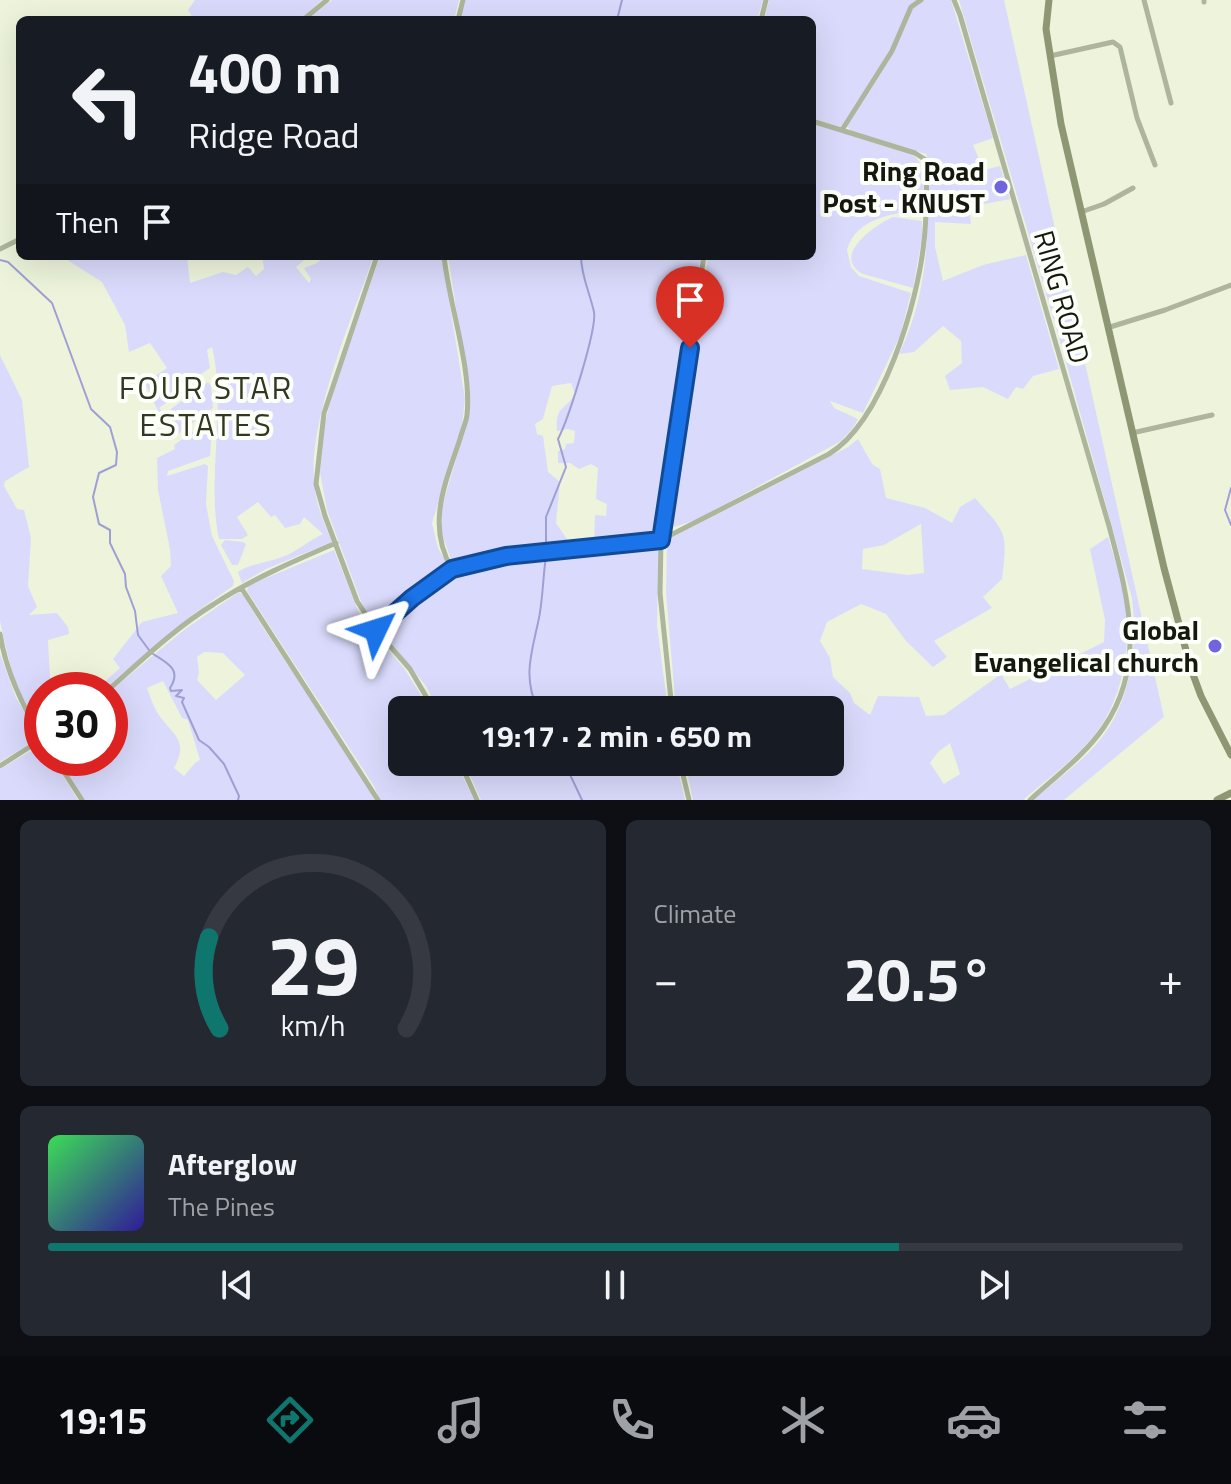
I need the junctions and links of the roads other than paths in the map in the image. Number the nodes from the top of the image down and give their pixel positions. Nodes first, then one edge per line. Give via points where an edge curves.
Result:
1 (327, 0) edge
2 (921, 0) edge
3 (954, 0) edge
4 (1049, 0) edge
5 (1144, 0) edge
6 (308, 16) edge
7 (1049, 56) junction
8 (1171, 103) dead end
9 (816, 122) edge
10 (842, 130) junction
11 (1155, 165) dead end
12 (1133, 188) dead end
13 (1081, 212) junction
14 (376, 260) edge
15 (445, 260) edge
16 (703, 260) edge
17 (1231, 285) edge
18 (1110, 327) junction
19 (1212, 415) dead end
20 (1132, 433) junction
21 (661, 540) junction
22 (336, 543) junction
23 (452, 569) junction
24 (242, 588) junction
25 (376, 630) junction
26 (0, 634) edge
27 (128, 673) edge
28 (426, 696) edge
29 (671, 696) edge
30 (24, 705) edge
31 (24, 751) edge
32 (1231, 755) edge
33 (0, 766) edge
34 (67, 776) edge
35 (466, 776) edge
36 (683, 776) edge
37 (1231, 793) edge
38 (82, 800) edge
39 (378, 800) edge
40 (477, 800) edge
41 (689, 800) edge
42 (1030, 800) edge
43 (1217, 800) edge

1 - 6 street
2 - 10 street via 911,7 892,51
3 - 42 street, RING ROAD via 1129,606 1129,655 1118,702 1087,748
4 - 7 street
5 - 8 street
7 - 11 street via 1117,43
7 - 13 street
9 - 10 street
10 - 21 street via 926,160 919,270 906,325 883,381 858,428 838,448
12 - 13 street
13 - 18 street
14 - 22 street via 320,435 316,484
15 - 23 street via 467,404 438,515 441,544
16 - 21 street
17 - 18 street
18 - 20 street
19 - 20 street
20 - 32 street via 1181,636 1201,696
21 - 23 street via 506,556
21 - 29 street via 660,593
22 - 24 street
22 - 25 street via 357,601
23 - 25 street
24 - 27 street via 191,619
24 - 39 street
25 - 28 street
26 - 30 street
31 - 33 street
34 - 38 street
35 - 40 street
36 - 41 street
37 - 43 street

